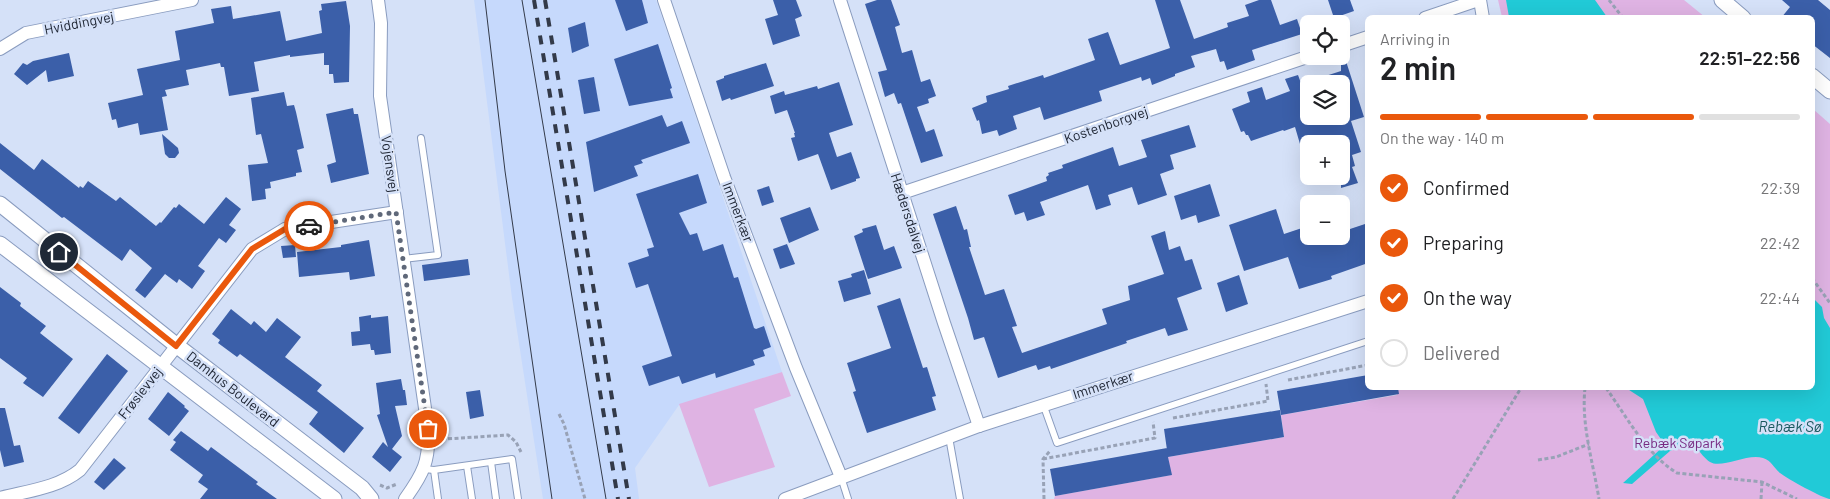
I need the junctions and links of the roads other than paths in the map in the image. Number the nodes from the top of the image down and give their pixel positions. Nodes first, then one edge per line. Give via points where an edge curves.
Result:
1 (192, 0) edge
2 (378, 0) edge
3 (664, 0) edge
4 (840, 0) edge
5 (1479, 0) edge
6 (1722, 0) edge
7 (1435, 15) edge
8 (1482, 15) edge
9 (1740, 15) edge
10 (1365, 38) edge
11 (1350, 43) edge
12 (0, 49) edge
13 (1300, 59) edge
14 (1815, 78) edge
15 (1830, 91) edge
16 (421, 138) dead end
17 (902, 193) junction
18 (0, 204) edge
19 (396, 212) junction
20 (0, 244) edge
21 (403, 259) junction
22 (1365, 302) edge
23 (1365, 342) edge
24 (176, 346) junction
25 (160, 367) junction
26 (1043, 404) junction
27 (979, 426) junction
28 (949, 437) junction
29 (491, 462) junction
30 (467, 466) junction
31 (429, 470) junction
32 (841, 477) junction
33 (0, 498) edge
34 (334, 499) edge
35 (371, 499) edge
36 (405, 499) edge
37 (438, 499) edge
38 (472, 499) edge
39 (496, 499) edge
40 (518, 499) edge
41 (785, 499) edge
42 (848, 499) edge
43 (960, 499) edge

1 - 12 street, Hviddingvej via 26,33
2 - 19 street, Vojensvej via 381,23 380,96
3 - 32 street, Immerkær via 724,177
4 - 17 street, Hædersdalvej
5 - 7 street
5 - 8 street
6 - 9 street
10 - 11 street
13 - 17 street, Kostenborgvej
14 - 15 street
16 - 21 lane via 438,255
17 - 27 street, Hædersdalvej
18 - 24 street, Damhus Boulevard
19 - 21 street, Vojensvej
19 - 24 street, Frøslevvej via 285,229 252,249
20 - 25 street, Damhus Boulevard
21 - 31 street, Vojensvej via 428,429
22 - 26 street, Immerkær
23 - 26 lane via 1057,443
24 - 25 street, Frøslevvej
24 - 35 street, Damhus Boulevard via 362,488
25 - 33 street, Frøslevvej via 76,474 62,482
25 - 34 street, Damhus Boulevard
26 - 27 street, Immerkær
27 - 28 street, Immerkær
28 - 32 street, Immerkær
28 - 43 lane
29 - 30 lane
29 - 39 lane
29 - 40 lane via 512,459
30 - 31 lane
30 - 38 lane
31 - 36 street, Vojensvej
31 - 37 lane
32 - 41 street, Immerkær
32 - 42 lane

